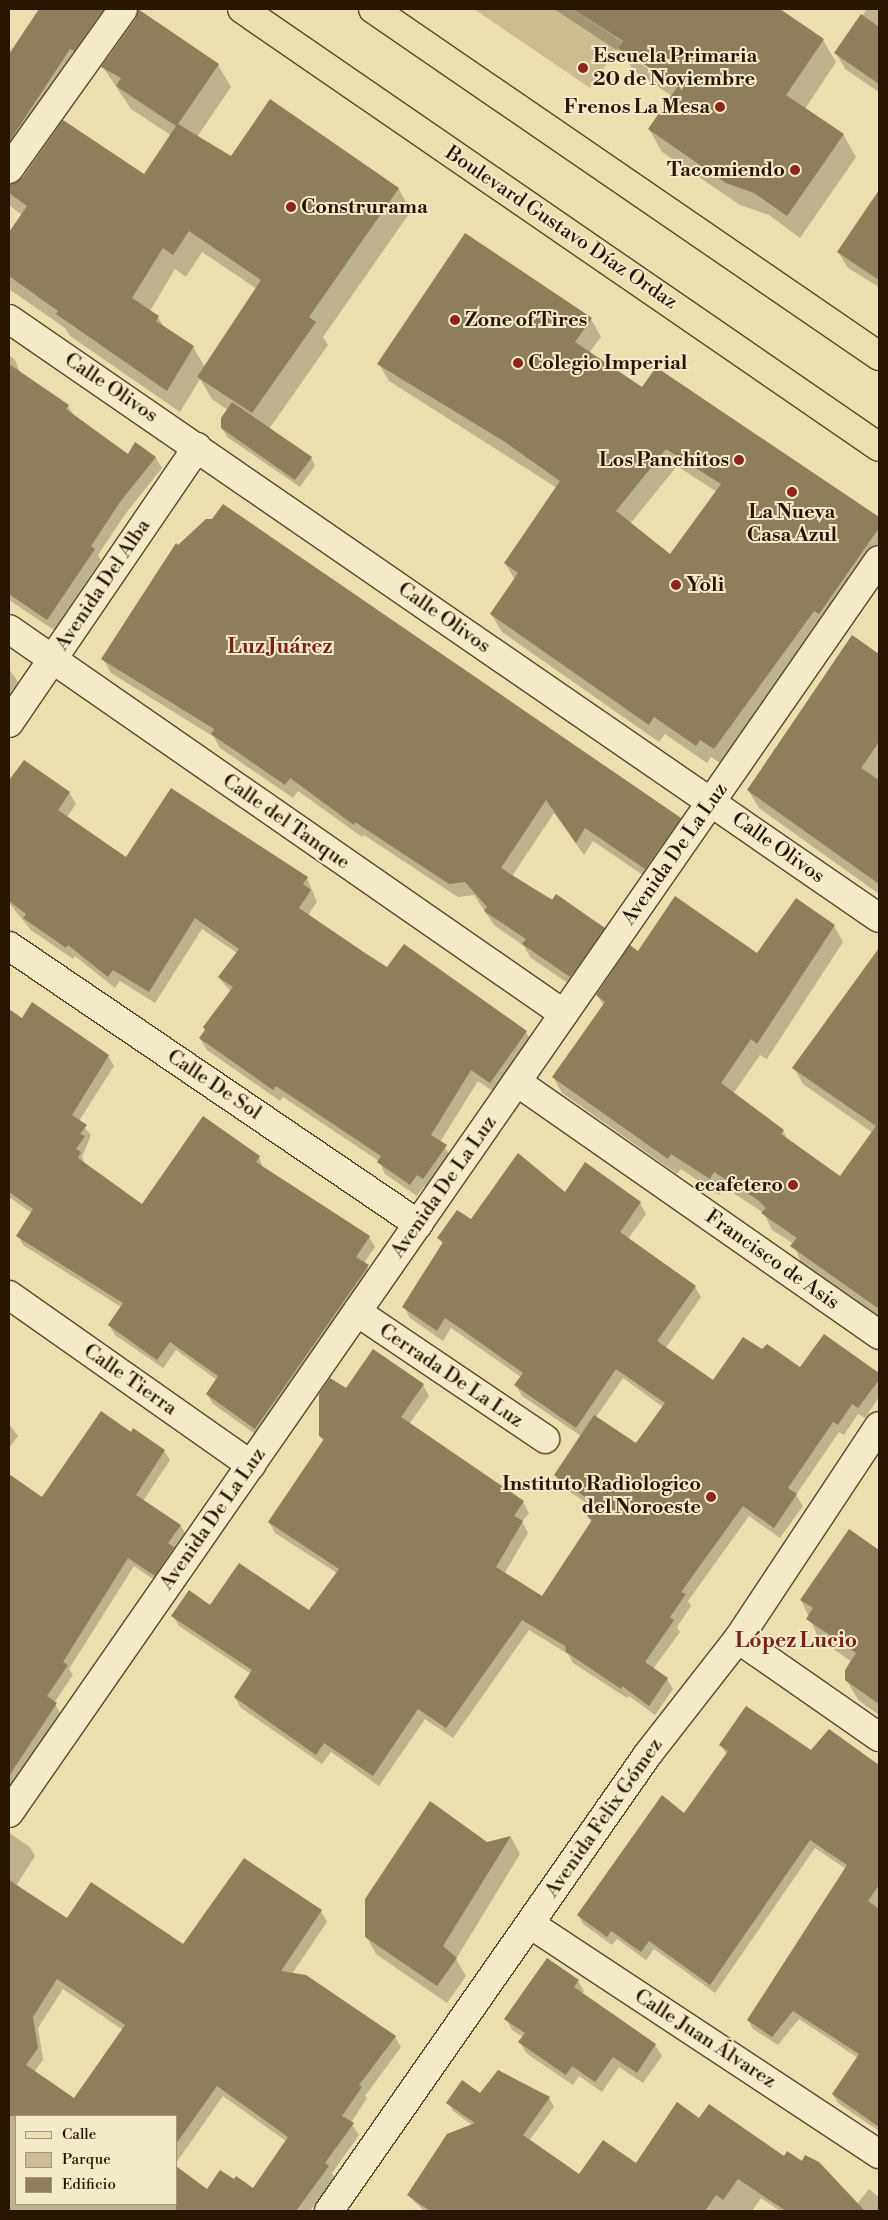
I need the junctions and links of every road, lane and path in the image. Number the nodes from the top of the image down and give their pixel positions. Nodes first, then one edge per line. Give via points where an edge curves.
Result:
1 (123, 9) edge
2 (242, 9) edge
3 (373, 9) edge
4 (9, 169) edge
5 (9, 319) edge
6 (879, 356) edge
7 (197, 447) junction
8 (879, 448) edge
9 (879, 560) edge
10 (9, 630) edge
11 (52, 660) junction
12 (9, 723) edge
13 (711, 802) junction
14 (879, 918) edge
15 (9, 946) edge
16 (564, 1014) junction
17 (517, 1082) junction
18 (418, 1224) junction
19 (9, 1295) edge
20 (357, 1312) junction
21 (879, 1335) edge
22 (879, 1426) edge
23 (545, 1440) dead end
24 (251, 1465) junction
25 (738, 1639) junction
26 (879, 1737) edge
27 (9, 1813) edge
28 (530, 1924) junction
29 (879, 2154) edge
30 (332, 2210) edge

1 - 4 street
2 - 8 main road, Boulevard Gustavo Díaz Ordaz
3 - 6 main road
5 - 7 street, Calle Olivos
7 - 11 street, Avenida Del Alba
7 - 13 street, Calle Olivos
9 - 13 street, Avenida De La Luz
10 - 11 street, Calle del Tanque
11 - 12 street, Avenida Del Alba
11 - 16 street, Calle del Tanque
13 - 14 street, Calle Olivos
13 - 16 street, Avenida De La Luz
15 - 18 street, Calle De Sol
16 - 17 street, Avenida De La Luz
17 - 18 street, Avenida De La Luz
17 - 21 street, Francisco de Asis
18 - 20 street, Avenida De La Luz
19 - 24 street, Calle Tierra
20 - 23 street, Cerrada De La Luz
20 - 24 street, Avenida De La Luz
22 - 25 street, Avenida Felix Gómez
24 - 27 street, Avenida De La Luz
25 - 26 street
25 - 28 street, Avenida Felix Gómez via 648,1754
28 - 29 street, Calle Juan Álvarez
28 - 30 street, Avenida Felix Gómez

